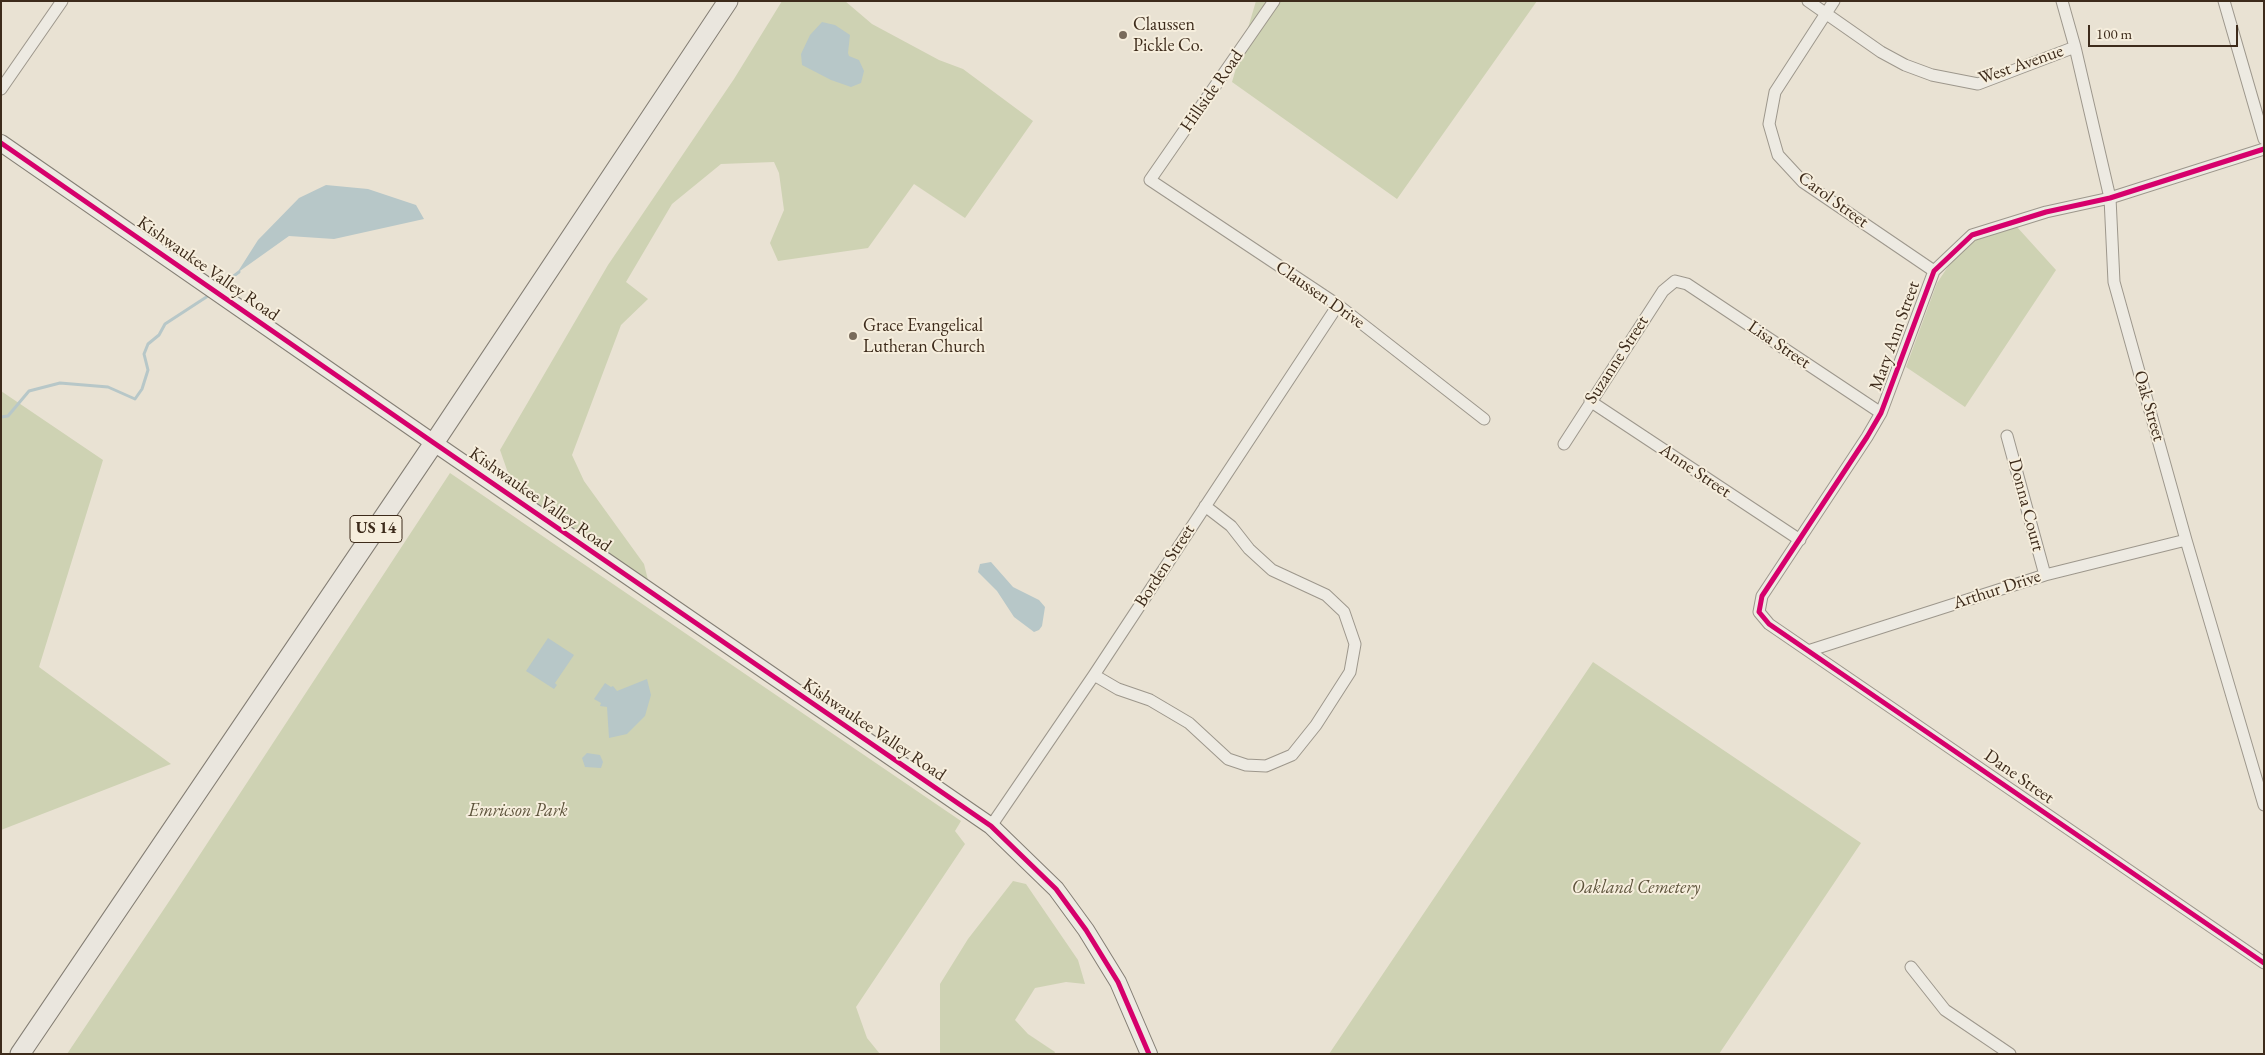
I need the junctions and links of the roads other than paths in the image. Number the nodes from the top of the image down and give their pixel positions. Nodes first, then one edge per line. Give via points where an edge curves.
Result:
1 (62, 1) edge
2 (728, 1) edge
3 (1274, 1) edge
4 (1808, 1) edge
5 (1834, 1) edge
6 (2062, 1) edge
7 (2224, 1) edge
8 (1826, 14) junction
9 (2075, 47) junction
10 (1, 89) edge
11 (2264, 139) edge
12 (1, 143) edge
13 (2264, 149) edge
14 (1150, 180) joint
15 (2110, 198) junction
16 (1934, 271) junction
17 (1675, 281) joint
18 (1338, 305) junction
19 (1590, 401) junction
20 (1881, 413) junction
21 (1484, 419) dead end
22 (2007, 436) dead end
23 (434, 443) junction
24 (1564, 444) dead end
25 (1204, 506) junction
26 (1800, 540) junction
27 (2186, 540) junction
28 (2044, 575) junction
29 (1759, 612) joint
30 (1811, 650) junction
31 (1094, 675) junction
32 (2264, 805) edge
33 (991, 826) junction
34 (2264, 963) edge
35 (1911, 967) dead end
36 (20, 1054) edge
37 (1149, 1054) edge
38 (2010, 1054) edge

1 - 10 street
2 - 23 main road, US 14
3 - 14 street, Hillside Road
4 - 8 street, West Avenue
5 - 8 street, Carol Street
6 - 9 street, Oak Street
7 - 11 street
8 - 9 street, West Avenue via 1905,65 1932,75 1978,84
8 - 16 street, Carol Street via 1775,92 1768,124 1778,154 1803,182
9 - 15 street, Oak Street
12 - 23 street, Kishwaukee Valley Road
13 - 15 street, Mary Ann Street
14 - 18 street, Claussen Drive
15 - 16 street, Mary Ann Street via 2046,212 1972,235
15 - 27 street, Oak Street via 2114,282
16 - 20 street, Mary Ann Street
17 - 19 street, Suzanne Street via 1663,291
17 - 20 street, Lisa Street via 1687,284
18 - 21 street, Claussen Drive
18 - 25 street, Borden Street
19 - 24 street, Suzanne Street
19 - 26 street, Anne Street
20 - 26 street, Mary Ann Street
22 - 28 street, Donna Court
23 - 33 street, Kishwaukee Valley Road
23 - 36 main road, US 14
25 - 31 street, Borden Street
25 - 31 street via 1231,526 1249,549 1272,570 1326,595 1344,612 1355,644 1350,672 1316,725 1292,755 1266,766 1246,765 1228,759 1189,723 1150,700 1118,689
26 - 29 street, Mary Ann Street via 1762,596
27 - 28 street, Arthur Drive
27 - 32 street, Oak Street
28 - 30 street, Arthur Drive
29 - 30 street, Dane Street via 1769,624
30 - 34 street, Dane Street
31 - 33 street, Borden Street
33 - 37 street, Kishwaukee Valley Road via 1056,889 1086,930 1118,982
35 - 38 street via 1945,1010

